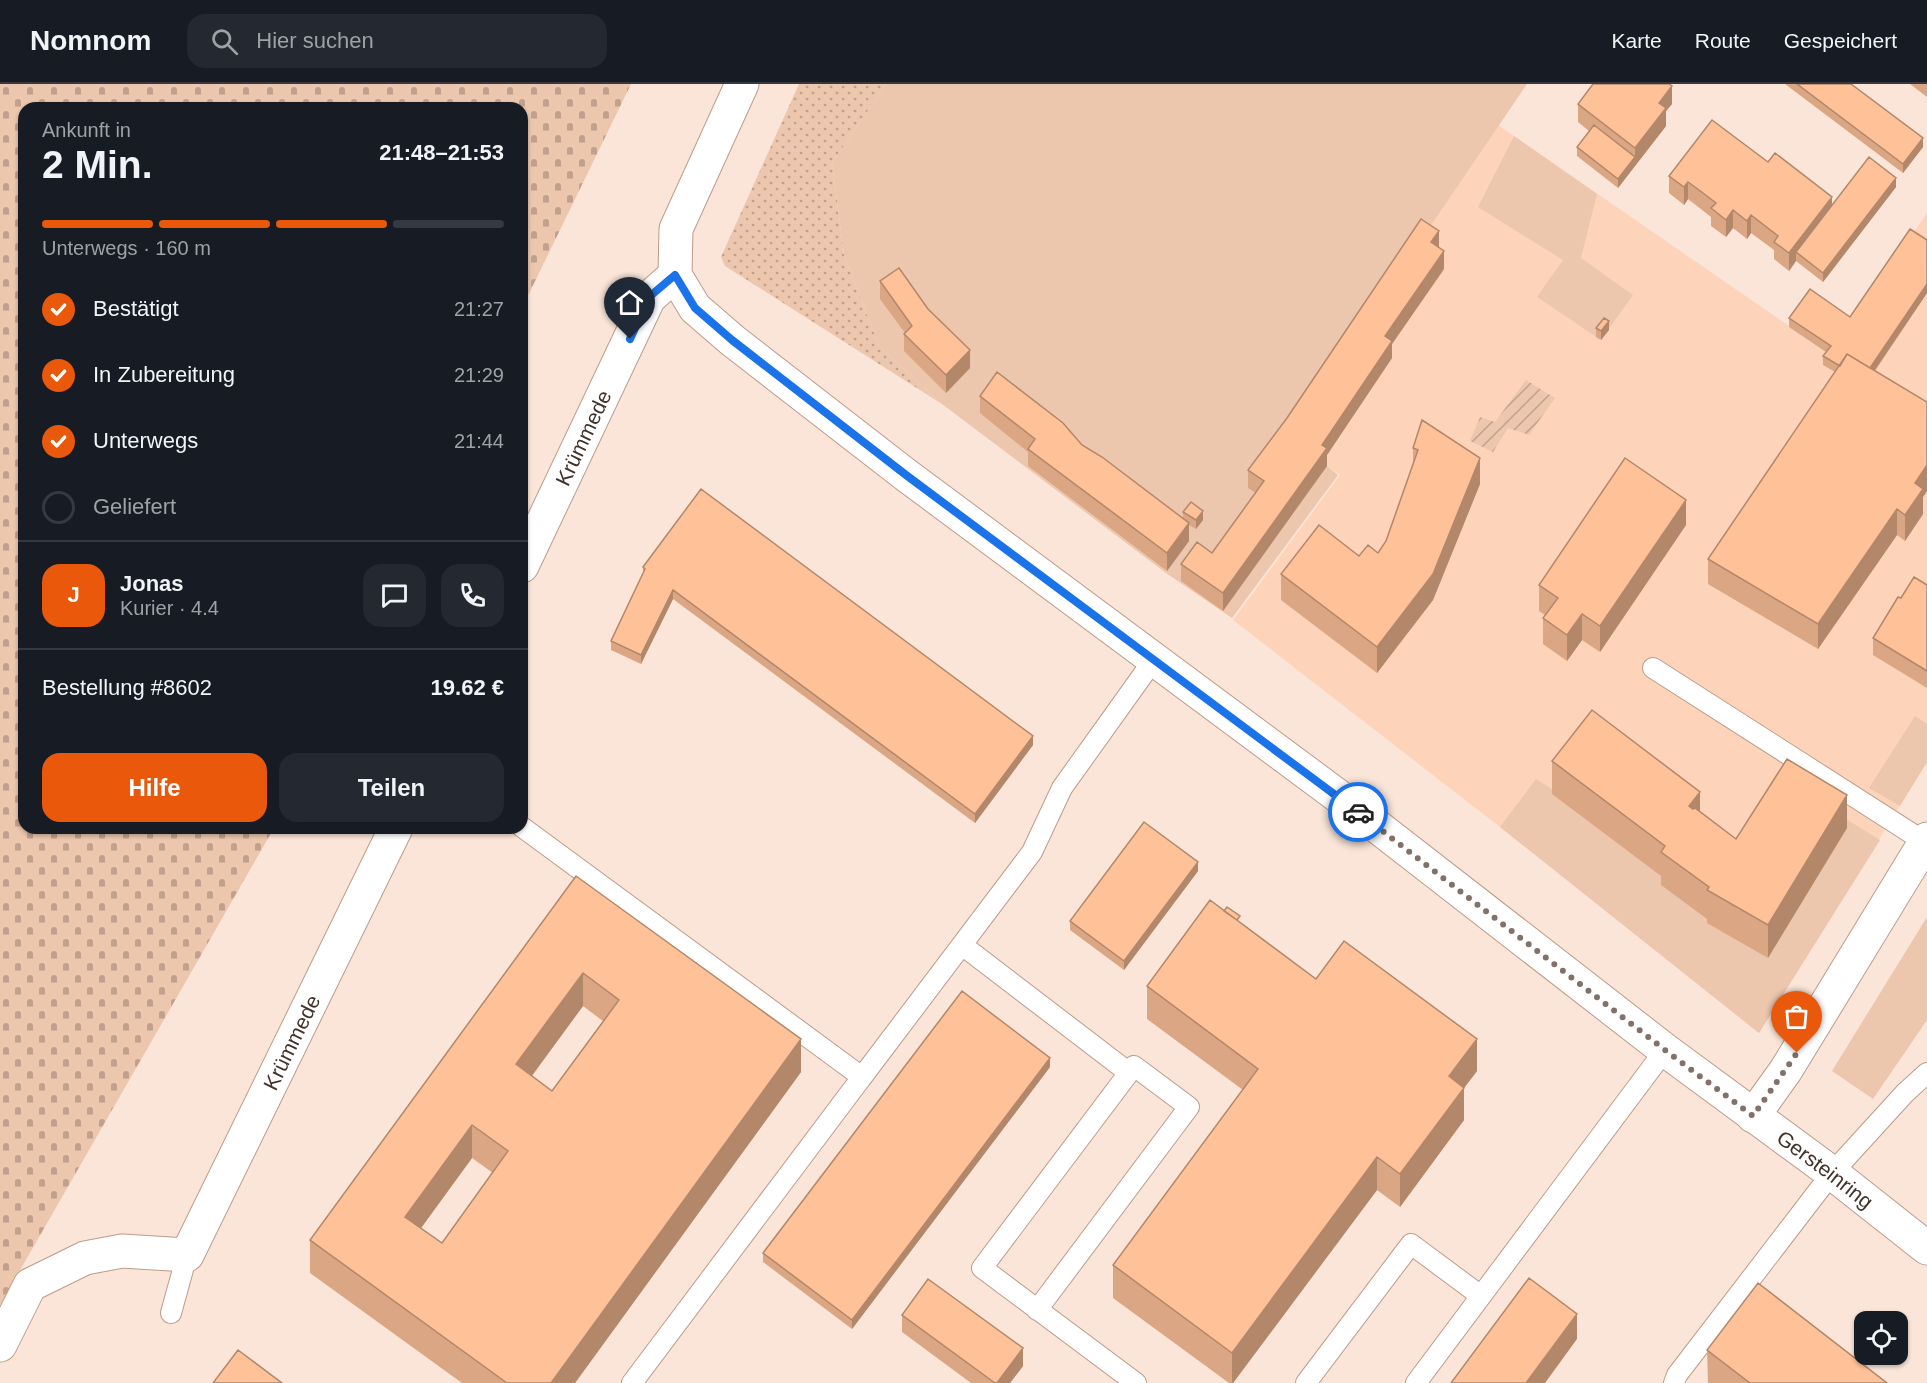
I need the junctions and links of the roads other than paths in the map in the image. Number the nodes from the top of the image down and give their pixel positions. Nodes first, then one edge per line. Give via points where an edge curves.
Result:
1 (742, 84) edge
2 (675, 275) junction
3 (528, 553) edge
4 (1155, 658) junction
5 (1653, 668) dead end
6 (1791, 756) junction
7 (1779, 775) edge
8 (528, 832) edge
9 (393, 834) edge
10 (1926, 840) edge
11 (962, 945) junction
12 (1665, 1050) junction
13 (1128, 1072) junction
14 (1927, 1073) edge
15 (862, 1077) junction
16 (1753, 1116) junction
17 (1832, 1173) junction
18 (1927, 1248) edge
19 (186, 1255) junction
20 (1481, 1296) junction
21 (1037, 1310) junction
22 (171, 1313) dead end
23 (0, 1345) edge
24 (632, 1383) edge
25 (1136, 1383) edge
26 (1306, 1383) edge
27 (1416, 1383) edge
28 (1674, 1383) edge

1 - 2 street via 676,229
2 - 3 street, Krümmede via 649,297
2 - 4 street, Gersteinring via 695,308 732,340 906,475
4 - 11 lane via 1062,788 1032,852
4 - 12 street, Gersteinring
5 - 6 lane
6 - 7 lane
6 - 10 lane
8 - 15 lane
9 - 19 street, Krümmede
10 - 16 street via 1786,1070
11 - 13 lane
11 - 15 lane
12 - 16 street, Gersteinring
12 - 20 lane
13 - 21 lane via 982,1268
13 - 21 lane via 1134,1066 1189,1107
14 - 17 lane
15 - 24 lane
16 - 17 street, Gersteinring
17 - 18 street, Gersteinring
17 - 28 lane via 1683,1366
19 - 22 lane, Krümmede
19 - 23 street via 122,1251 85,1258 30,1285
20 - 26 lane via 1410,1244
20 - 27 lane
21 - 25 lane

